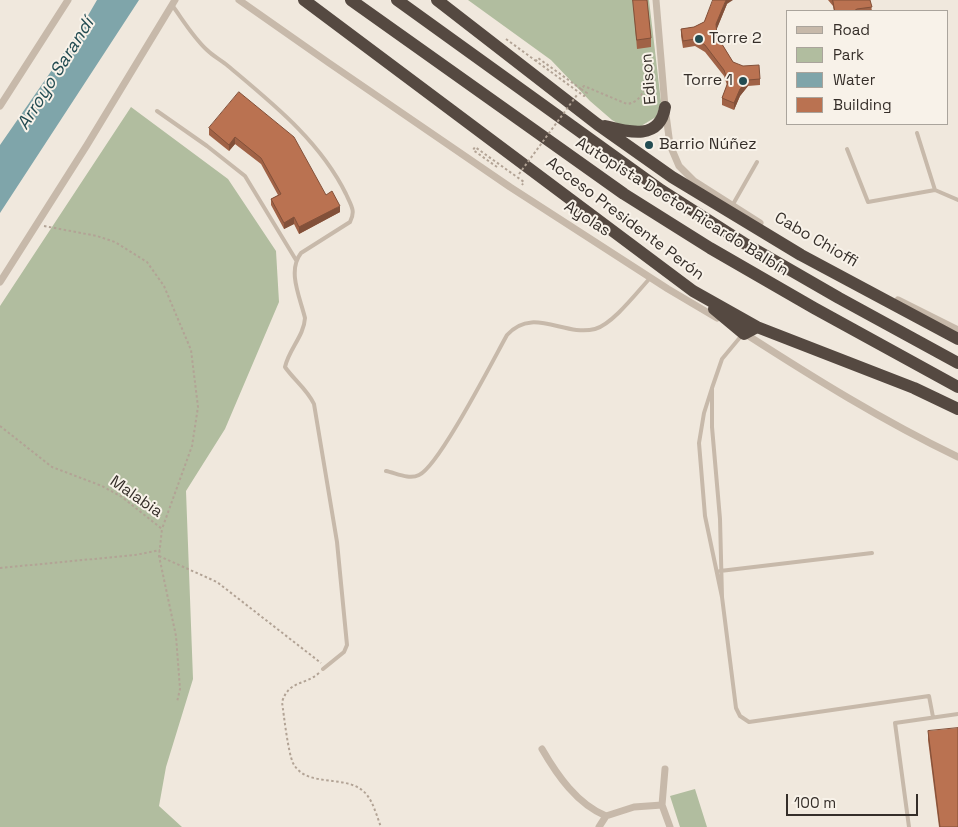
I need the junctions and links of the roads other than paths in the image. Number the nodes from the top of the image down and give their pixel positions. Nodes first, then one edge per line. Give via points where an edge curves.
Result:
1 (68, 0) edge
2 (239, 0) edge
3 (304, 0) edge
4 (351, 0) edge
5 (397, 0) edge
6 (437, 0) edge
7 (656, 0) edge
8 (173, 2) edge
9 (0, 106) edge
10 (665, 107) junction
11 (157, 111) dead end
12 (597, 124) junction
13 (917, 133) dead end
14 (847, 149) dead end
15 (674, 156) joint
16 (757, 162) dead end
17 (935, 190) junction
18 (958, 200) edge
19 (732, 206) junction
20 (296, 260) junction
21 (652, 278) junction
22 (0, 282) edge
23 (693, 291) junction
24 (757, 327) junction
25 (958, 330) edge
26 (744, 334) junction
27 (958, 339) edge
28 (958, 362) edge
29 (958, 387) edge
30 (712, 388) junction
31 (958, 408) edge
32 (958, 457) edge
33 (386, 470) dead end
34 (872, 553) dead end
35 (716, 571) junction
36 (722, 571) junction
37 (722, 597) junction
38 (323, 669) road end
39 (958, 714) edge
40 (933, 717) junction
41 (542, 749) dead end
42 (665, 769) dead end
43 (662, 805) junction
44 (606, 816) junction
45 (598, 827) edge
46 (670, 827) edge
47 (909, 827) edge

1 - 9 street
2 - 21 street, Ayolas via 502,181
3 - 23 highway, Acceso Presidente Perón
4 - 29 highway, Autopista Doctor Ricardo Balbín via 624,194 710,248
5 - 28 highway, Autopista Doctor Ricardo Balbín via 661,190 747,245
6 - 12 highway
7 - 10 street, Edison
8 - 20 lane via 207,50 306,135 322,154 352,208 354,215 350,222 301,252
8 - 22 street
10 - 12 highway via 663,117 646,130 630,132
10 - 15 street, Edison
11 - 20 lane via 245,176
12 - 27 highway via 672,177 801,256
13 - 17 lane
14 - 17 lane via 868,202
15 - 19 street, Cabo Chioffi via 694,181
16 - 19 lane
17 - 18 lane
19 - 25 street, Cabo Chioffi via 833,267
20 - 38 lane via 294,269 305,318 285,367 314,404 337,542 347,635 344,652
21 - 26 street, Ayolas
21 - 33 lane via 608,322 597,328 587,330 532,322 512,330 434,461 422,474 414,477
23 - 24 highway, Acceso Presidente Perón
23 - 26 highway
24 - 26 highway
24 - 31 highway, Acceso Presidente Perón
26 - 30 lane via 722,359
26 - 32 street, Ayolas via 832,390
30 - 35 lane via 699,443 705,516
30 - 36 lane
34 - 36 lane
35 - 36 lane
35 - 37 lane
36 - 37 lane
37 - 40 lane via 736,708 745,720 749,722 929,696
39 - 40 lane
40 - 47 lane via 895,723
41 - 44 street via 553,768 580,799
42 - 43 street
43 - 44 street via 634,806
43 - 46 street
44 - 45 street

